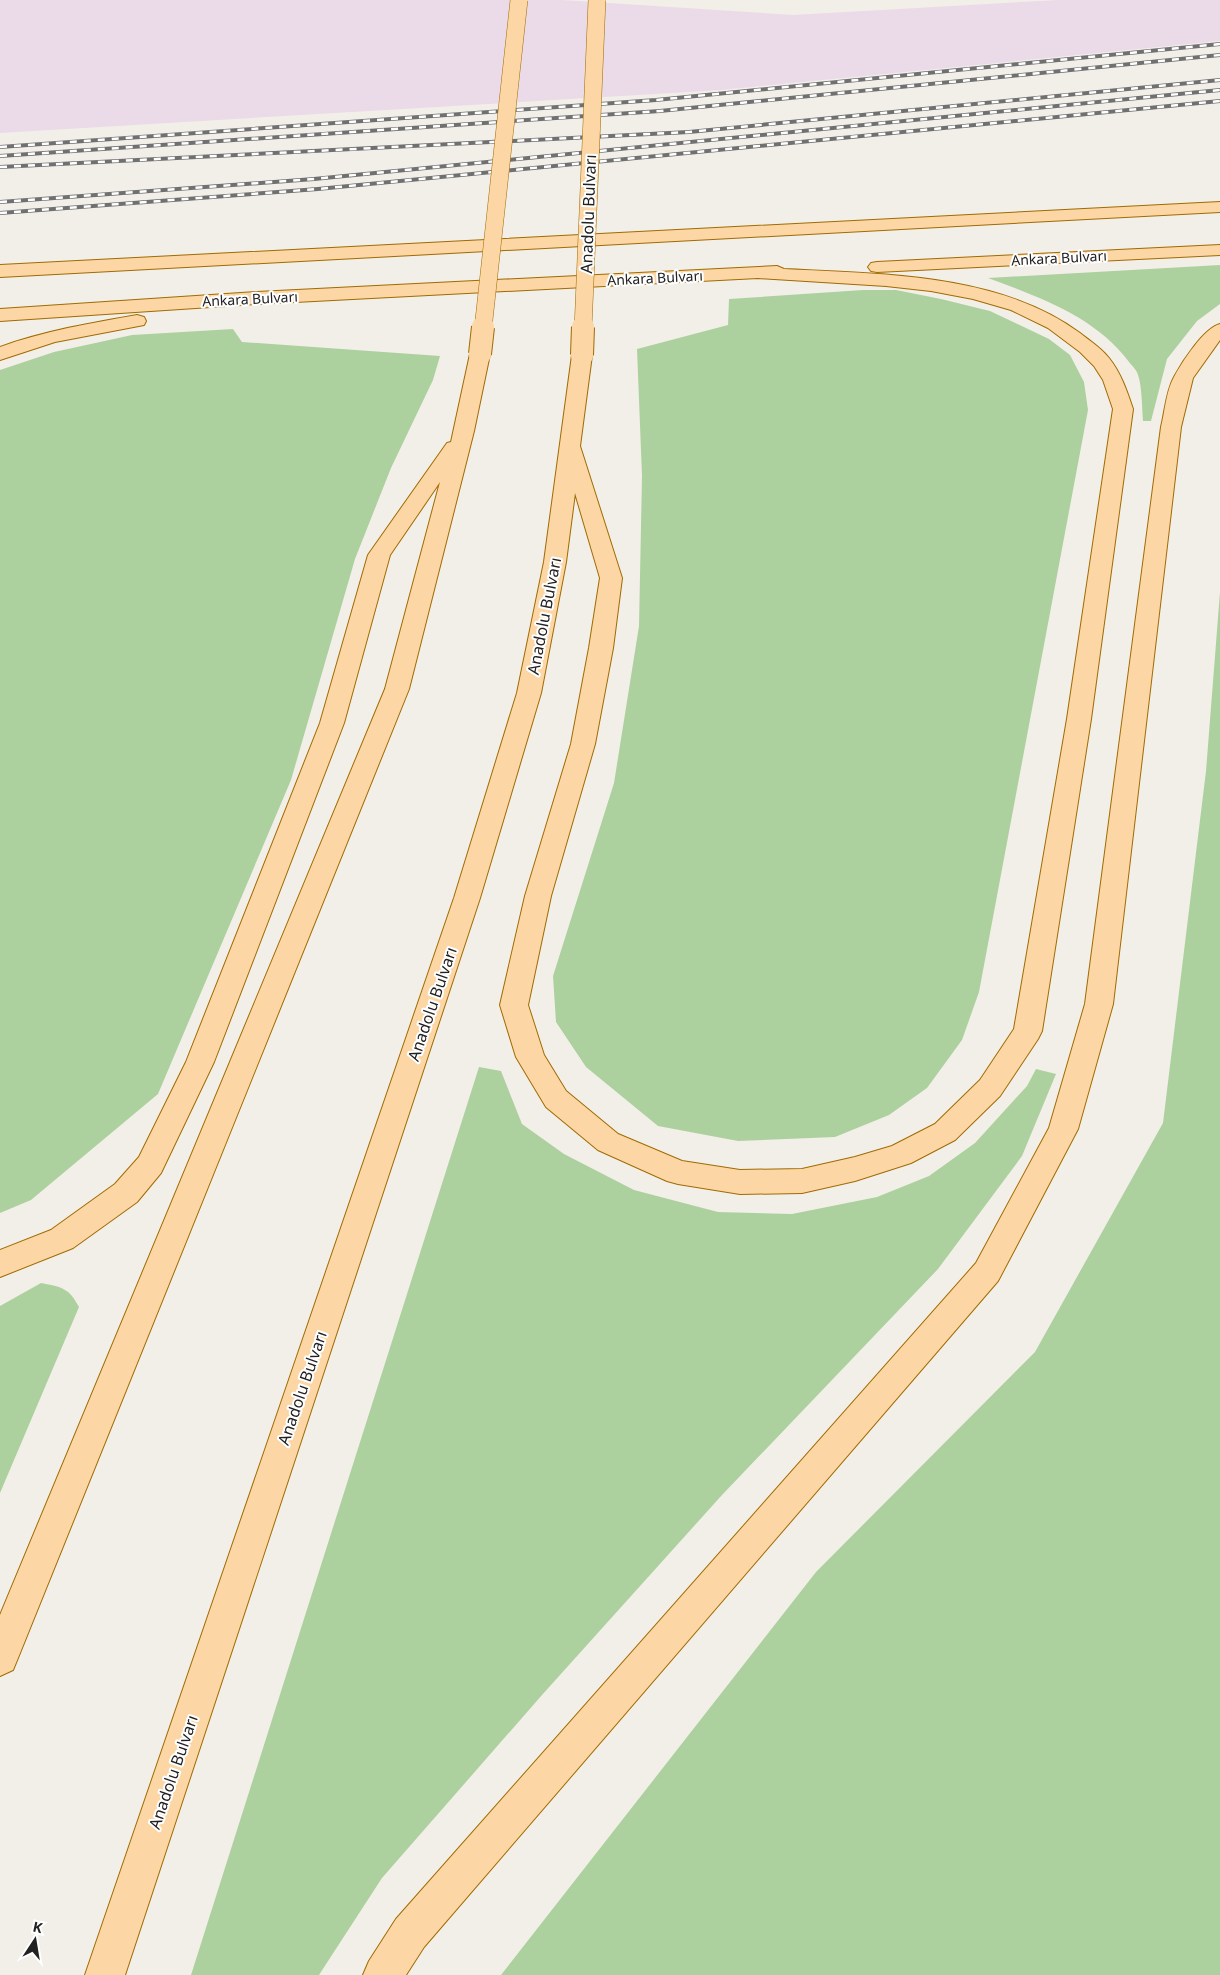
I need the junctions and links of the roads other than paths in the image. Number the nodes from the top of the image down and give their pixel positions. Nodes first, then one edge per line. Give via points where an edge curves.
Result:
1 (519, 0) edge
2 (597, 0) edge
3 (1220, 207) edge
4 (1220, 250) edge
5 (0, 271) edge
6 (758, 273) junction
7 (257, 298) junction
8 (0, 315) edge
9 (1220, 330) edge
10 (0, 354) edge
11 (464, 431) junction
12 (572, 447) junction
13 (0, 1264) edge
14 (0, 1658) edge
15 (105, 1975) edge
16 (383, 1975) edge

1 - 11 main road, bridge via 480,354
2 - 12 main road, Anadolu Bulvarı, bridge via 582,355
3 - 5 main road
4 - 6 main road, Ankara Bulvarı
6 - 7 main road, Ankara Bulvarı
6 - 12 main road via 925,285 1004,301 1054,323 1079,340 1103,363 1123,409 1079,719 1028,1030 990,1088 945,1132 902,1155 802,1181 740,1182 678,1172 608,1142 556,1099 530,1056 514,1005 538,896 582,744 611,578
7 - 8 main road, Ankara Bulvarı
7 - 10 main road via 58,336
9 - 16 main road via 1183,378 1171,427 1099,1004 1062,1129 987,1272 410,1933
11 - 13 main road via 379,555 332,723 200,1062 150,1165 126,1193 62,1239
11 - 14 main road via 397,689
12 - 15 main road, Anadolu Bulvarı via 556,562 529,693 470,888

